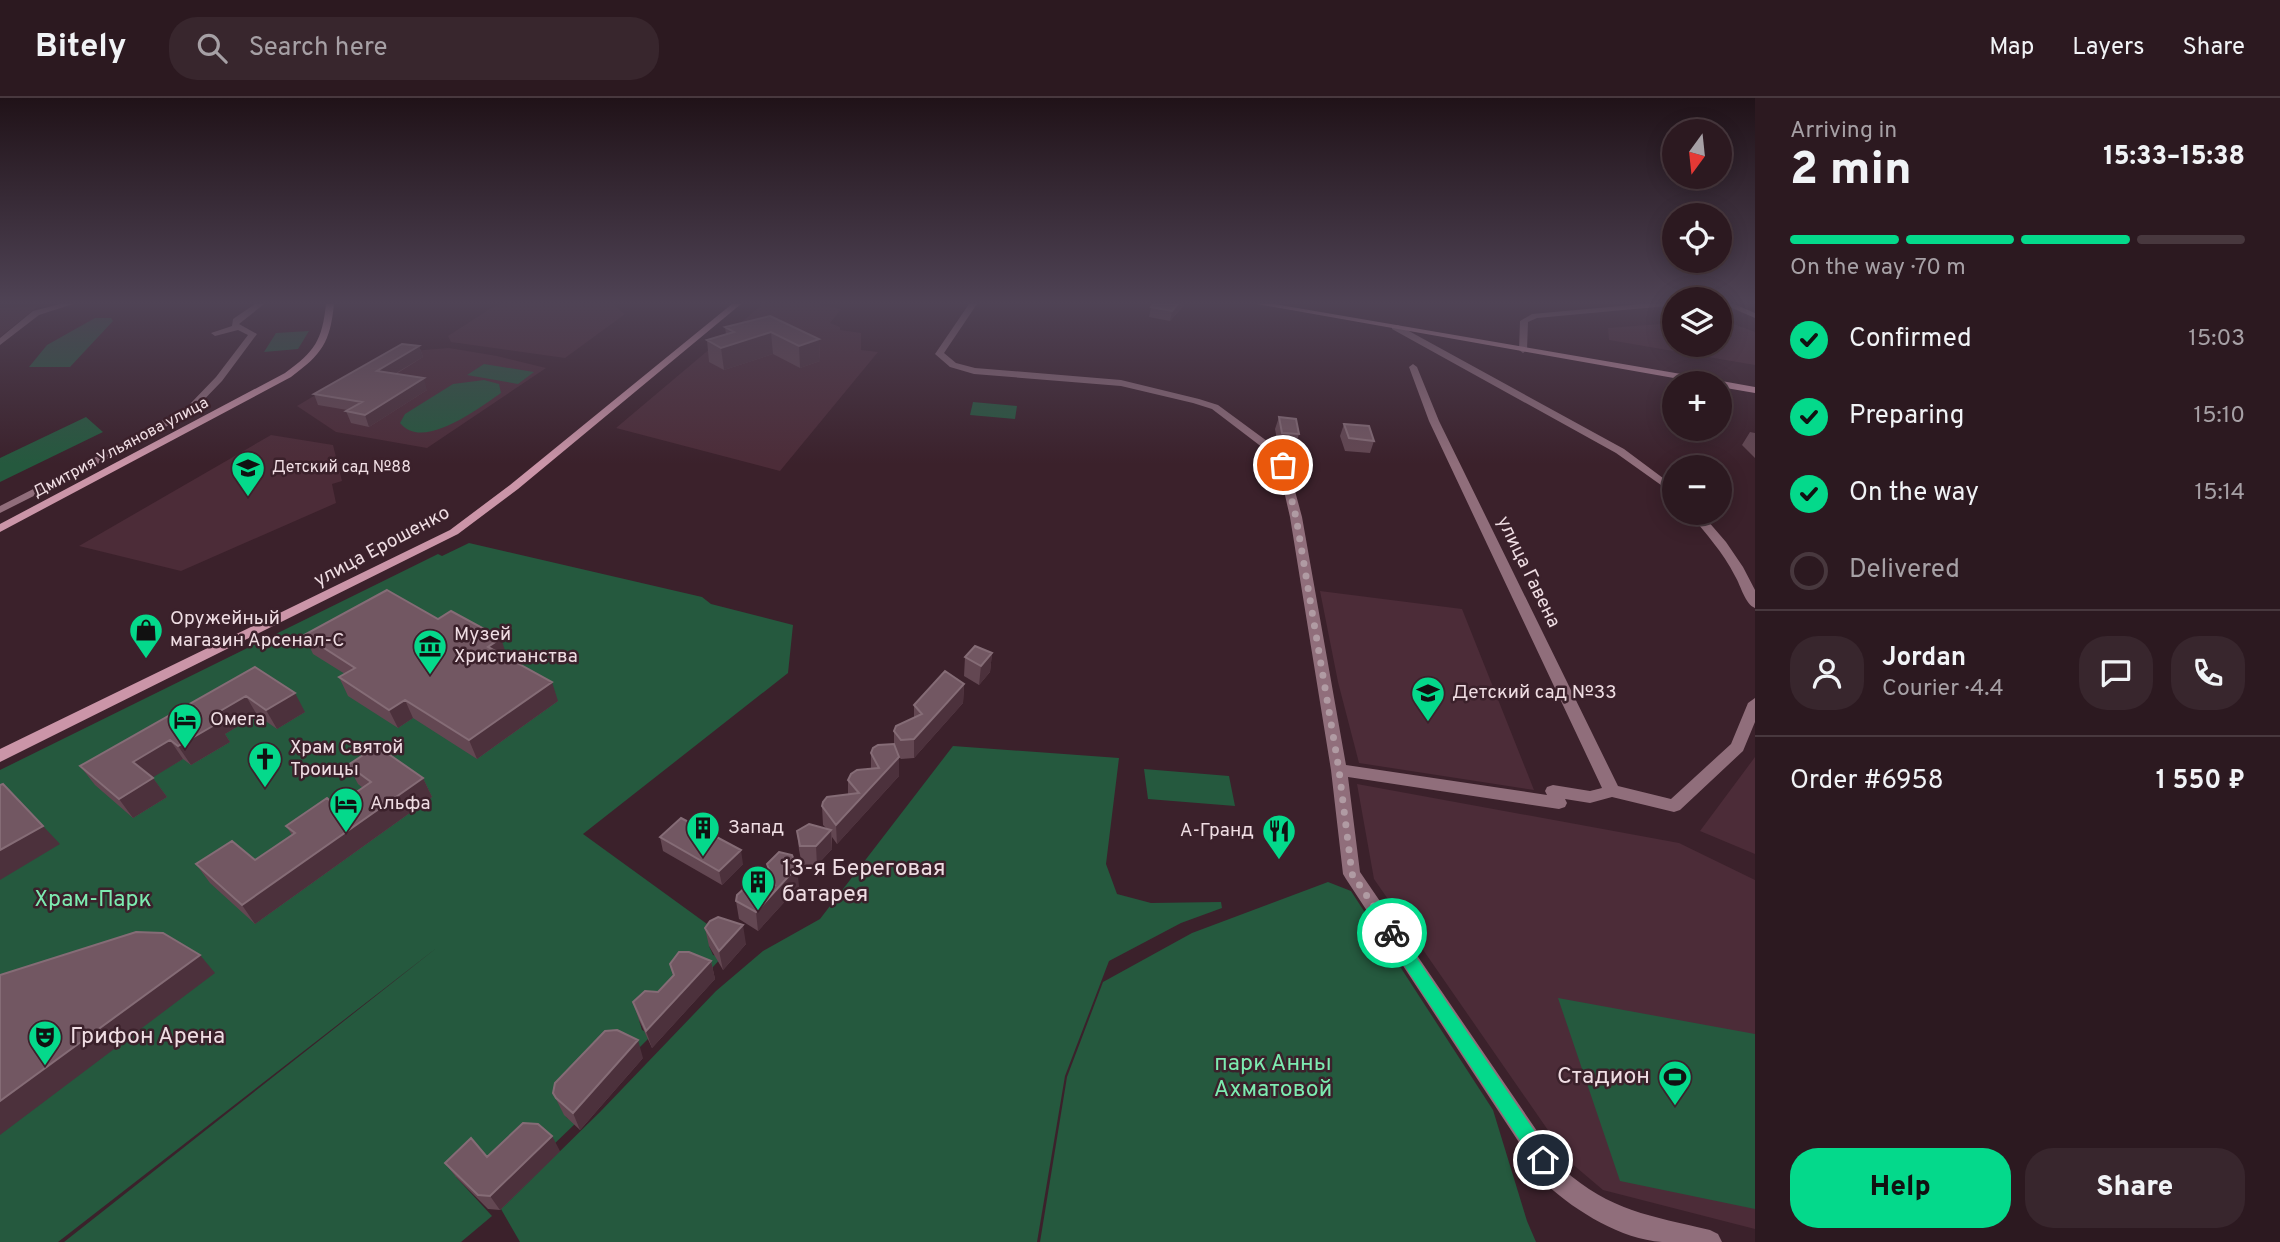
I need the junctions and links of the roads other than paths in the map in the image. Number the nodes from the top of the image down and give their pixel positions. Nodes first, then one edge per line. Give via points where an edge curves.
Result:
1 (235, 357) edge
2 (310, 357) edge
3 (672, 357) edge
4 (943, 357) edge
5 (1450, 357) edge
6 (1565, 357) edge
7 (1413, 367) dead end
8 (1662, 374) edge
9 (1732, 386) edge
10 (1755, 390) edge
11 (1662, 482) edge
12 (0, 510) edge
13 (1707, 525) edge
14 (0, 529) edge
15 (1755, 604) edge
16 (1755, 703) edge
17 (0, 756) edge
18 (1339, 770) junction
19 (1612, 791) junction
20 (1710, 1242) edge

1 - 12 street via 192,407
2 - 14 main road, Дмитрия Ульянова улица via 288,375
3 - 17 main road, улица Ерошенко via 454,532
4 - 18 street via 953,365 990,373 1121,383 1174,394 1214,407 1275,452 1283,465 1296,517
5 - 11 street via 1620,451
6 - 8 main road
7 - 19 street, улица Гавена via 1434,421
9 - 10 main road
13 - 15 street via 1744,577
16 - 19 street via 1738,747 1674,806
18 - 19 street via 1559,803 1553,791 1590,797
18 - 20 street via 1352,874 1555,1177 1571,1193 1609,1216

